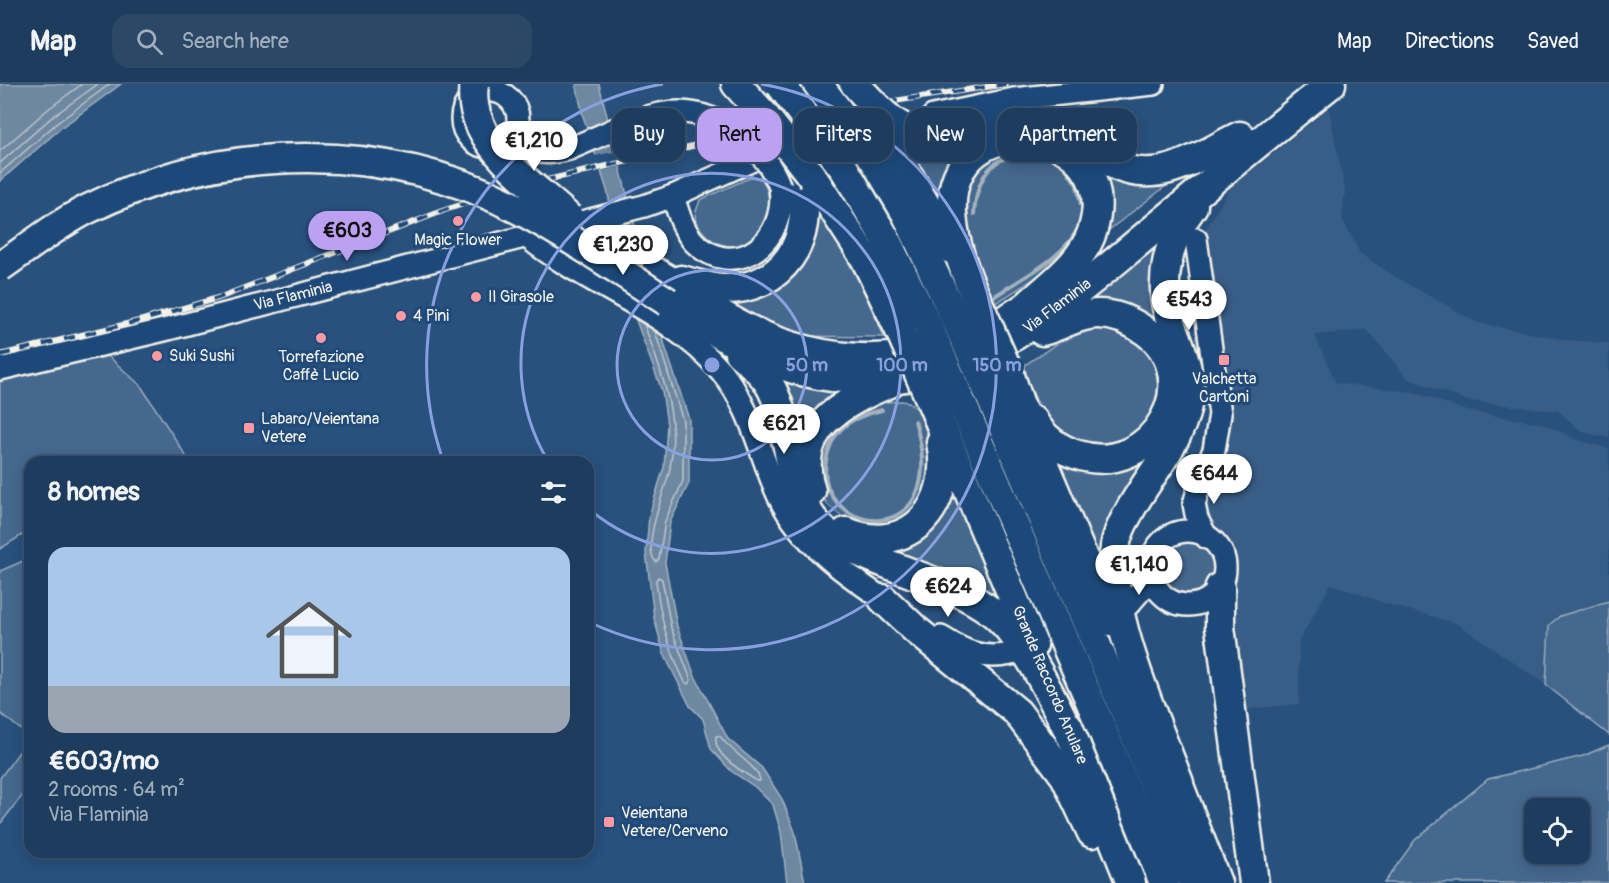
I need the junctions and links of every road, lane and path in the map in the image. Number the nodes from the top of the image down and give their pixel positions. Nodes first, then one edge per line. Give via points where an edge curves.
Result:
1 (736, 84) edge
2 (780, 84) edge
3 (818, 84) edge
4 (840, 84) edge
5 (855, 84) edge
6 (1153, 84) edge
7 (1303, 84) edge
8 (1331, 84) edge
9 (489, 86) edge
10 (840, 108) edge
11 (855, 108) edge
12 (985, 110) edge
13 (985, 125) edge
14 (905, 131) edge
15 (513, 136) junction
16 (1238, 149) junction
17 (749, 162) edge
18 (887, 162) edge
19 (888, 162) edge
20 (798, 183) junction
21 (1211, 183) junction
22 (673, 196) junction
23 (580, 218) junction
24 (527, 237) junction
25 (1196, 239) joint
26 (0, 244) edge
27 (0, 267) edge
28 (658, 273) junction
29 (967, 277) junction
30 (1029, 304) junction
31 (955, 317) junction
32 (705, 325) junction
33 (1007, 330) junction
34 (0, 369) edge
35 (1000, 376) junction
36 (904, 378) junction
37 (941, 399) junction
38 (1207, 538) junction
39 (1150, 568) junction
40 (1220, 587) junction
41 (883, 599) junction
42 (1168, 599) junction
43 (1011, 654) dead end
44 (1075, 743) junction
45 (1179, 783) junction
46 (1111, 883) edge
47 (1131, 883) edge
48 (1164, 883) edge
49 (1193, 883) edge
50 (1217, 883) edge
51 (1254, 883) edge

1 - 20 highway, Grande Raccordo Anulare, bridge via 764,115
2 - 31 highway, Grande Raccordo Anulare, bridge via 845,170 880,229
3 - 10 highway, Grande Raccordo Anulare, bridge
4 - 11 highway, bridge
5 - 14 highway, bridge via 884,116
6 - 12 street via 1014,99
7 - 16 highway, Via Flaminia
8 - 16 highway, Via Flaminia
9 - 15 street via 516,107 518,122
9 - 15 street via 466,104 462,112 464,130 468,138 483,147 500,146
9 - 23 highway, bridge via 475,112 486,138
13 - 16 highway via 1033,122 1059,128 1119,166 1150,172
15 - 20 street, bridge via 539,153 550,154 658,114 703,113 724,123
16 - 21 highway, Via Flaminia
16 - 25 highway via 1203,215
16 - 30 highway, Via Flaminia
17 - 22 street, Via Flaminia
18 - 31 highway, Grande Raccordo Anulare via 906,213
19 - 29 highway
20 - 22 street via 771,236 757,249 736,256 715,254 696,243
20 - 28 highway via 805,213 801,236 789,262 773,275 757,284 721,289
20 - 37 highway, Grande Raccordo Anulare, bridge via 866,258 902,335
21 - 33 highway, Via Flaminia via 1079,290
21 - 45 highway via 1180,225 1166,270 1168,313 1187,370 1189,390 1184,416 1129,511 1114,555 1120,615
22 - 23 street, Via Flaminia via 644,206
23 - 24 street, Via Flaminia
23 - 26 highway, bridge via 497,180 422,154 353,142 275,140 207,149 140,168 64,202
23 - 28 highway, Via Flaminia
24 - 34 street, Via Flaminia
24 - 41 street via 548,255 675,331 706,356 735,389 751,420 778,496 795,525 830,559
25 - 38 street via 1220,414 1214,450 1202,477 1195,509
27 - 32 highway, Via Flaminia, bridge via 72,218 131,190 227,163 314,157 386,165 473,189 528,214
28 - 33 highway, Via Flaminia via 741,325 797,349 832,356 917,354
29 - 30 highway via 952,213 953,193 961,171 974,155 1002,139 1028,136 1051,141 1071,153 1085,170 1096,210 1091,234 1075,262
29 - 31 highway
30 - 33 highway
31 - 35 highway, bridge
31 - 37 highway, Grande Raccordo Anulare, bridge
32 - 36 highway, Via Flaminia via 747,350 797,370 857,379
32 - 44 highway via 768,382 782,415 799,494 817,525 843,544 956,591 992,612 1017,639
33 - 35 highway via 1080,316 1119,316 1157,341 1171,368 1173,396 1167,416 1146,442 1124,455 1097,459 1065,451 1051,442
33 - 36 highway, Via Flaminia via 971,360
35 - 45 highway via 1027,424
35 - 49 highway
36 - 37 highway via 833,412 811,443 807,476 816,505 829,521 858,536 883,539 909,531 926,517 944,474 943,452 933,416
37 - 44 highway, Grande Raccordo Anulare
37 - 48 highway, Grande Raccordo Anulare via 1103,732
38 - 39 street via 1187,531 1169,536 1154,551
38 - 40 street via 1223,556
39 - 42 street via 1155,585
39 - 42 street via 1143,588 1128,605
40 - 42 street via 1209,599 1196,604
40 - 51 highway via 1220,627
41 - 43 street via 970,654
41 - 46 highway via 1017,712 1065,776
44 - 47 highway, Grande Raccordo Anulare
45 - 50 highway

